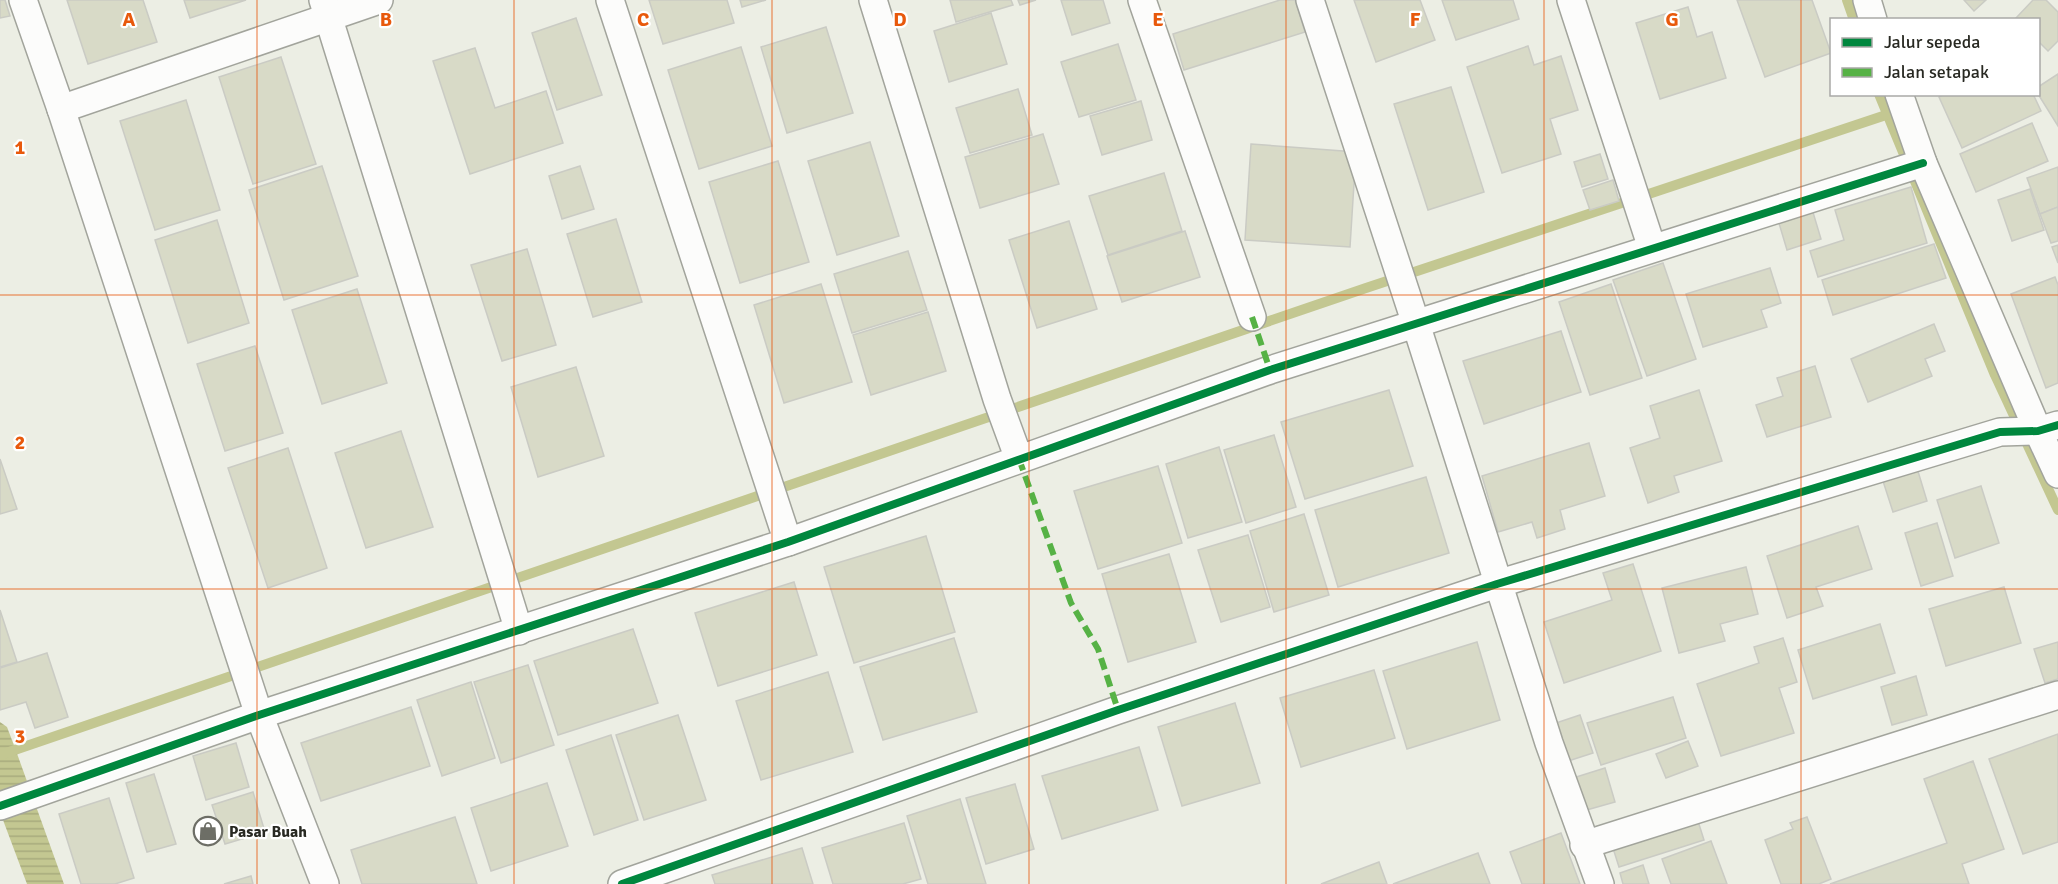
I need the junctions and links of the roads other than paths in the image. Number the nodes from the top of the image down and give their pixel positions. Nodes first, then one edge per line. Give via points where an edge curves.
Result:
1 (23, 0) edge
2 (379, 0) edge
3 (610, 0) edge
4 (873, 0) edge
5 (1142, 0) edge
6 (1310, 0) edge
7 (1571, 0) edge
8 (1867, 0) edge
9 (325, 8) edge
10 (1872, 18) edge
11 (1899, 96) edge
12 (61, 109) junction
13 (1914, 166) junction
14 (1652, 248) junction
15 (1252, 317) dead end
16 (1416, 324) junction
17 (2031, 430) edge
18 (1015, 447) junction
19 (2058, 474) edge
20 (788, 542) junction
21 (1497, 584) junction
22 (519, 631) junction
23 (2058, 695) edge
24 (259, 715) junction
25 (0, 806) edge
26 (1584, 845) junction
27 (325, 884) edge
28 (622, 884) edge
29 (1600, 884) edge

1 - 12 street
2 - 9 street
3 - 20 street
4 - 18 street
5 - 15 street
6 - 16 street
7 - 14 street
8 - 10 street
9 - 12 street
9 - 22 street
11 - 13 street
12 - 24 street
13 - 14 street
13 - 17 street
14 - 16 street
16 - 18 street
16 - 21 street
17 - 19 street
17 - 21 street
18 - 20 street
20 - 22 street
21 - 26 street
21 - 28 street via 1118,710
22 - 24 street
23 - 26 street
24 - 25 street
24 - 27 street
26 - 29 street

